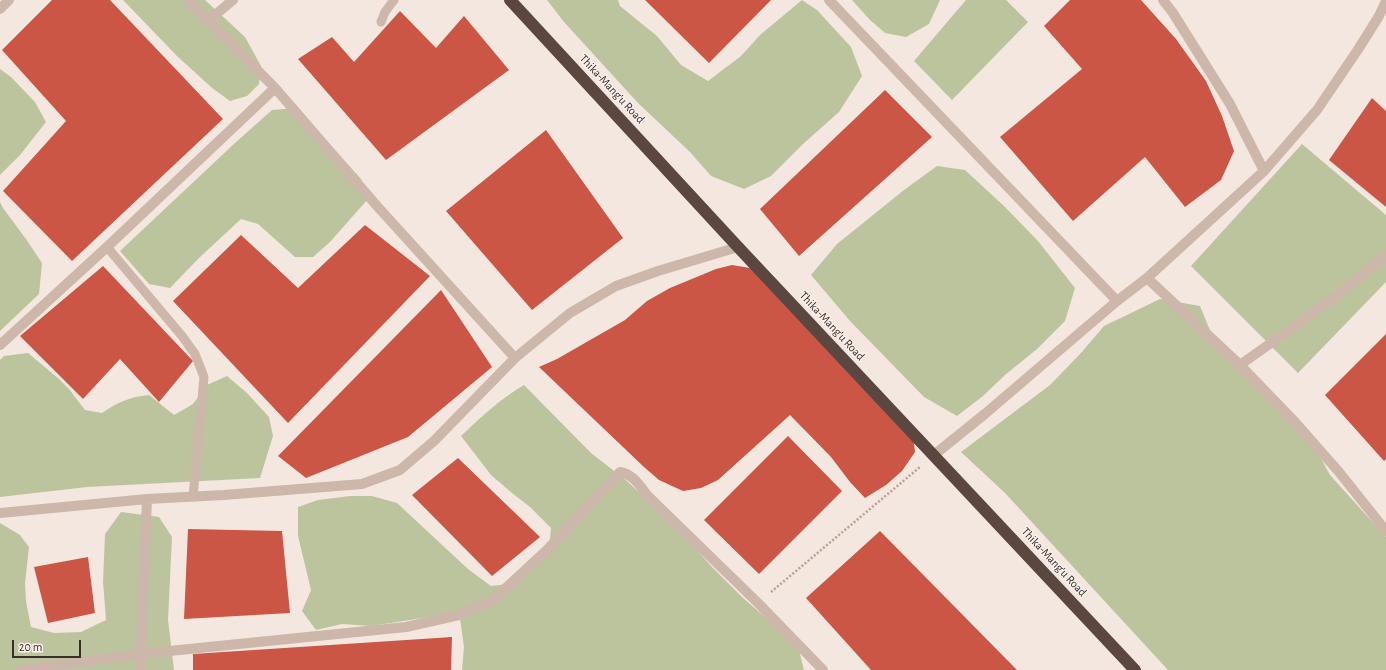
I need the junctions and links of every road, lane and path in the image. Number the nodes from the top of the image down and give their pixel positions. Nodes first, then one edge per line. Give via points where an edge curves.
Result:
1 (9, 0) edge
2 (188, 0) edge
3 (234, 0) edge
4 (394, 0) edge
5 (510, 0) edge
6 (829, 0) edge
7 (1163, 0) edge
8 (1386, 1) edge
9 (0, 9) edge
10 (208, 21) junction
11 (381, 22) dead end
12 (275, 88) junction
13 (1264, 171) junction
14 (738, 246) junction
15 (107, 247) junction
16 (1386, 255) edge
17 (1147, 278) junction
18 (1117, 301) junction
19 (0, 345) edge
20 (515, 358) junction
21 (1240, 365) junction
22 (934, 455) junction
23 (193, 496) junction
24 (147, 498) junction
25 (0, 513) edge
26 (1386, 531) edge
27 (758, 603) junction
28 (140, 654) junction
29 (21, 670) edge
30 (140, 670) edge
31 (823, 670) edge
32 (1135, 670) edge

1 - 9 street
2 - 10 street
3 - 10 street
4 - 11 lane
5 - 14 highway, Thika-Mang'u Road
6 - 18 street
7 - 13 street via 1230,104
8 - 13 street via 1359,48 1317,110
10 - 12 street
12 - 15 street
12 - 20 street via 377,206
13 - 17 street
14 - 20 street via 616,286 570,313
14 - 22 highway, Thika-Mang'u Road
15 - 19 street
15 - 23 lane via 182,336 195,354 204,378
16 - 21 street via 1334,298
17 - 18 street
17 - 21 street
18 - 22 street
20 - 23 street via 434,442 400,470 362,484
21 - 26 street via 1340,472
22 - 27 path
22 - 32 highway, Thika-Mang'u Road
23 - 24 street
24 - 25 street
24 - 28 street
27 - 28 street via 647,495 633,478 620,472 547,550 494,600 459,615 406,627
27 - 31 street
28 - 29 street
28 - 30 street

